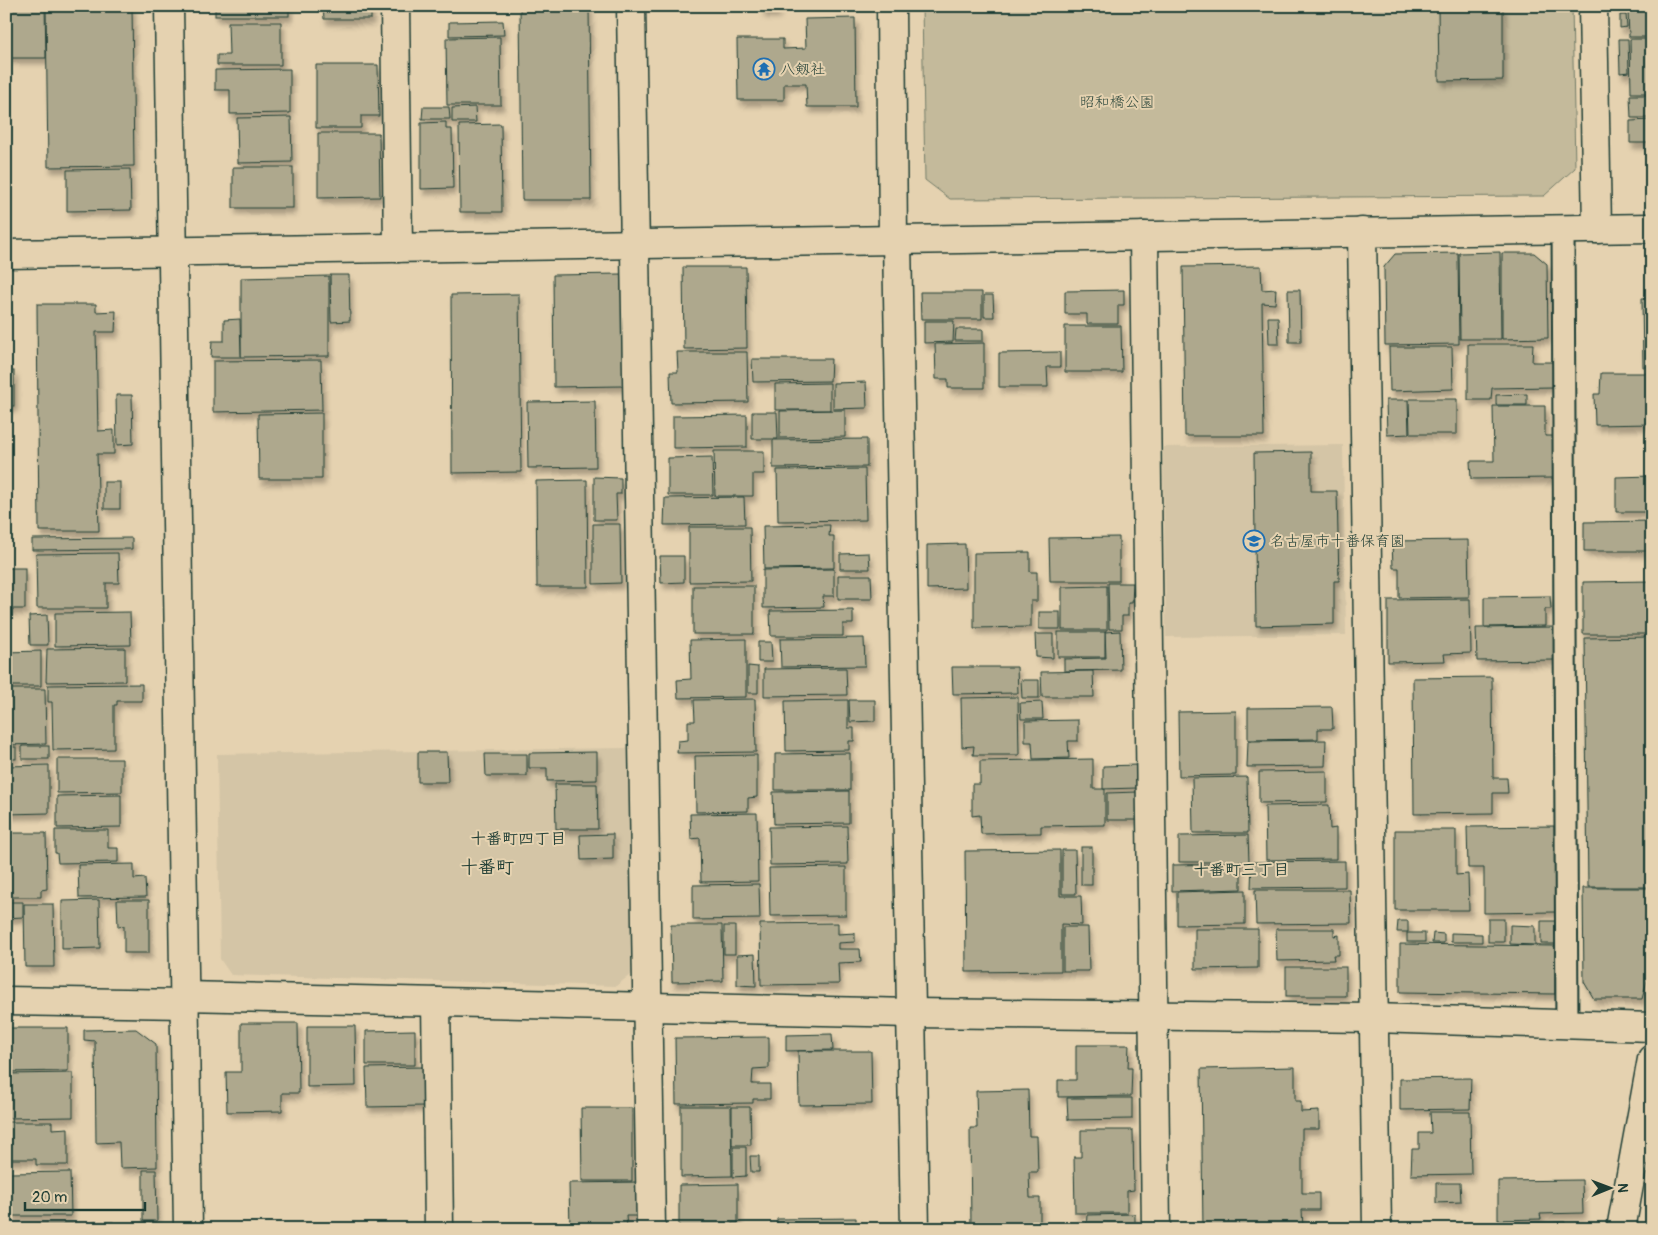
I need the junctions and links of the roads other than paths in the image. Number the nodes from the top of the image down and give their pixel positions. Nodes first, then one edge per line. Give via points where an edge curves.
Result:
1 (169, 6) edge
2 (395, 6) edge
3 (631, 6) edge
4 (891, 6) edge
5 (1593, 6) edge
6 (1652, 228) edge
7 (1563, 229) junction
8 (1597, 229) junction
9 (1362, 232) junction
10 (1144, 236) junction
11 (895, 240) junction
12 (634, 244) junction
13 (398, 248) junction
14 (173, 252) junction
15 (6, 254) edge
16 (184, 1000) junction
17 (6, 1001) edge
18 (436, 1002) junction
19 (647, 1007) junction
20 (911, 1013) junction
21 (1153, 1016) junction
22 (1374, 1018) junction
23 (1567, 1025) junction
24 (1652, 1028) edge
25 (1652, 1059) edge
26 (188, 1229) edge
27 (439, 1229) edge
28 (651, 1229) edge
29 (915, 1229) edge
30 (1156, 1229) edge
31 (1377, 1229) edge
32 (1621, 1229) edge

1 - 14 street
2 - 13 street
3 - 12 street
4 - 11 street
5 - 8 street
6 - 8 street
7 - 8 street
7 - 9 street
7 - 23 lane
9 - 10 street
9 - 22 street
10 - 11 street
10 - 21 street
11 - 12 street
11 - 20 street
12 - 13 street
12 - 19 street
13 - 14 street
14 - 15 street
14 - 16 street
16 - 17 street
16 - 18 street
16 - 26 street
18 - 19 street
18 - 27 street
19 - 20 street
19 - 28 street
20 - 21 street
20 - 29 street
21 - 22 street
21 - 30 street
22 - 23 street
22 - 31 street
23 - 24 street
25 - 32 street

